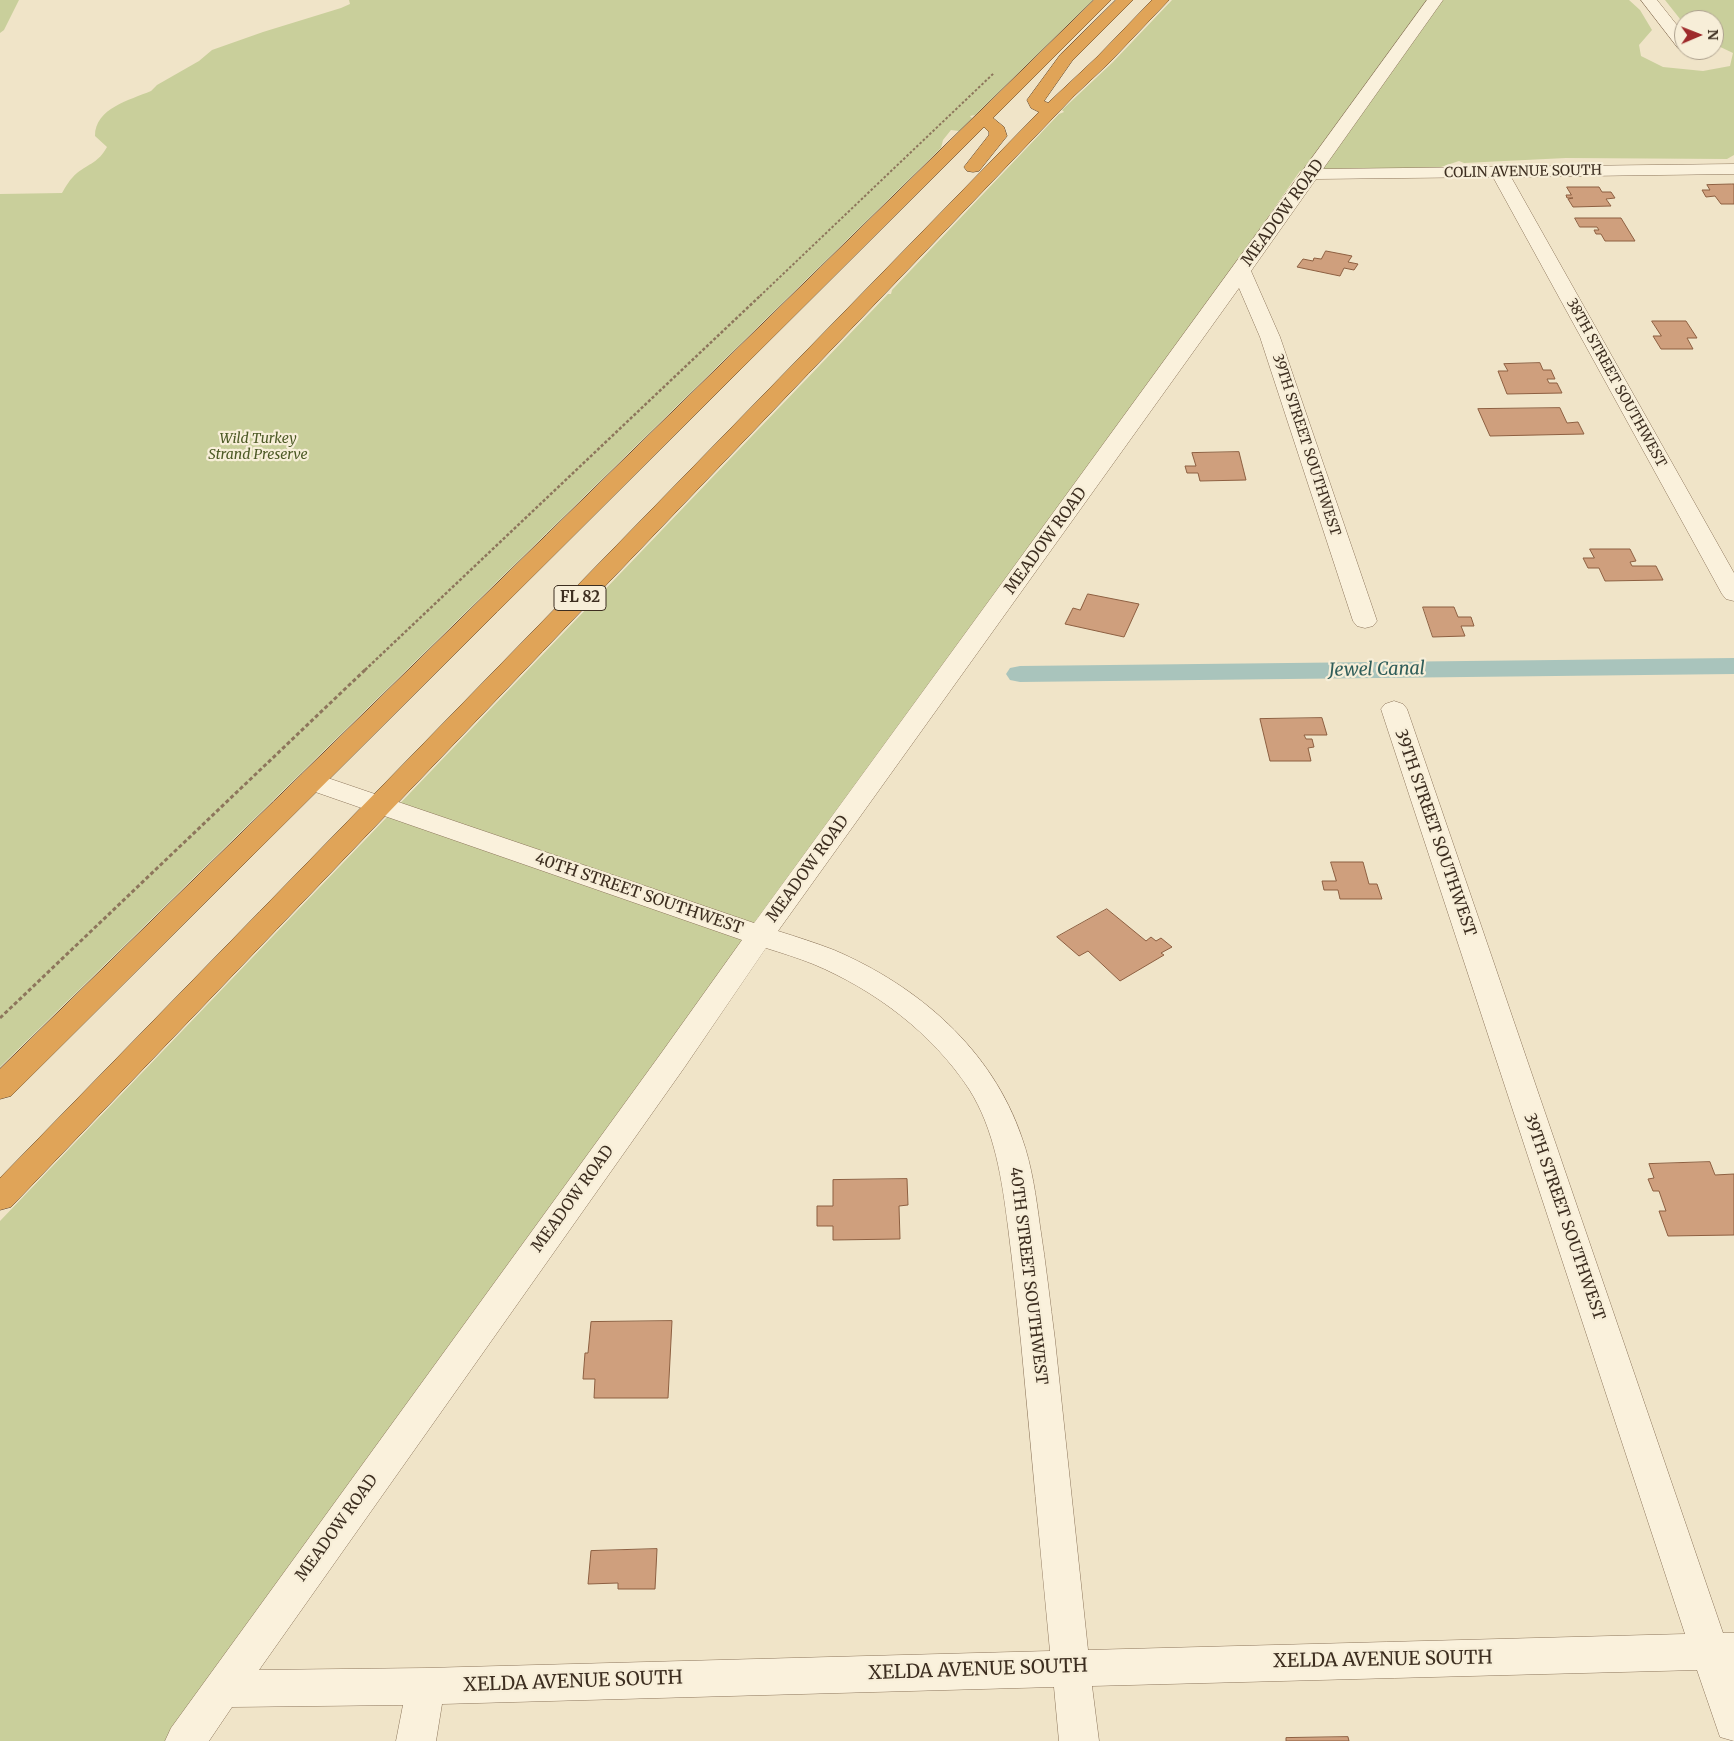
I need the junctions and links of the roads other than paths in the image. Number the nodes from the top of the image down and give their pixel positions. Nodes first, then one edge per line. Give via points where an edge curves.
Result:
1 (1103, 0) edge
2 (1125, 0) edge
3 (1161, 0) edge
4 (1435, 0) edge
5 (1649, 0) edge
6 (1674, 32) edge
7 (1050, 111) junction
8 (983, 118) junction
9 (1734, 169) edge
10 (1499, 172) junction
11 (1311, 174) junction
12 (1241, 271) junction
13 (880, 289) junction
14 (1734, 594) edge
15 (1365, 621) dead end
16 (1394, 709) dead end
17 (310, 781) junction
18 (380, 805) junction
19 (760, 935) junction
20 (0, 1088) edge
21 (0, 1198) edge
22 (1722, 1651) edge
23 (1071, 1667) junction
24 (426, 1686) junction
25 (222, 1689) junction
26 (1734, 1724) edge
27 (185, 1741) edge
28 (416, 1741) edge
29 (1079, 1741) edge

1 - 8 highway
2 - 7 highway via 1066,58 1039,92 1035,100 1037,104
3 - 7 highway, FL 82
4 - 11 street, MEADOW ROAD
5 - 6 street
7 - 13 highway, FL 82
8 - 13 highway via 998,131 998,136 960,183 880,263
8 - 17 highway
9 - 10 street, COLIN AVENUE SOUTH
10 - 11 street, COLIN AVENUE SOUTH
10 - 14 street, 38TH STREET SOUTHWEST
11 - 12 street, MEADOW ROAD
12 - 15 street, 39TH STREET SOUTHWEST via 1270,337
12 - 19 street, MEADOW ROAD
13 - 18 highway, FL 82
16 - 22 street, 39TH STREET SOUTHWEST
17 - 18 street, 40TH STREET SOUTHWEST
17 - 20 highway
18 - 19 street, 40TH STREET SOUTHWEST
18 - 21 highway, FL 82
19 - 23 street, 40TH STREET SOUTHWEST via 852,970 923,1016 953,1046 979,1080 996,1111 1018,1175
19 - 25 street, MEADOW ROAD via 674,1060
22 - 23 street, XELDA AVENUE SOUTH
22 - 26 street, 39TH STREET SOUTHWEST
23 - 24 street, XELDA AVENUE SOUTH
23 - 29 street, 40TH STREET SOUTHWEST
24 - 25 street, XELDA AVENUE SOUTH
24 - 28 street
25 - 27 street, MEADOW ROAD

